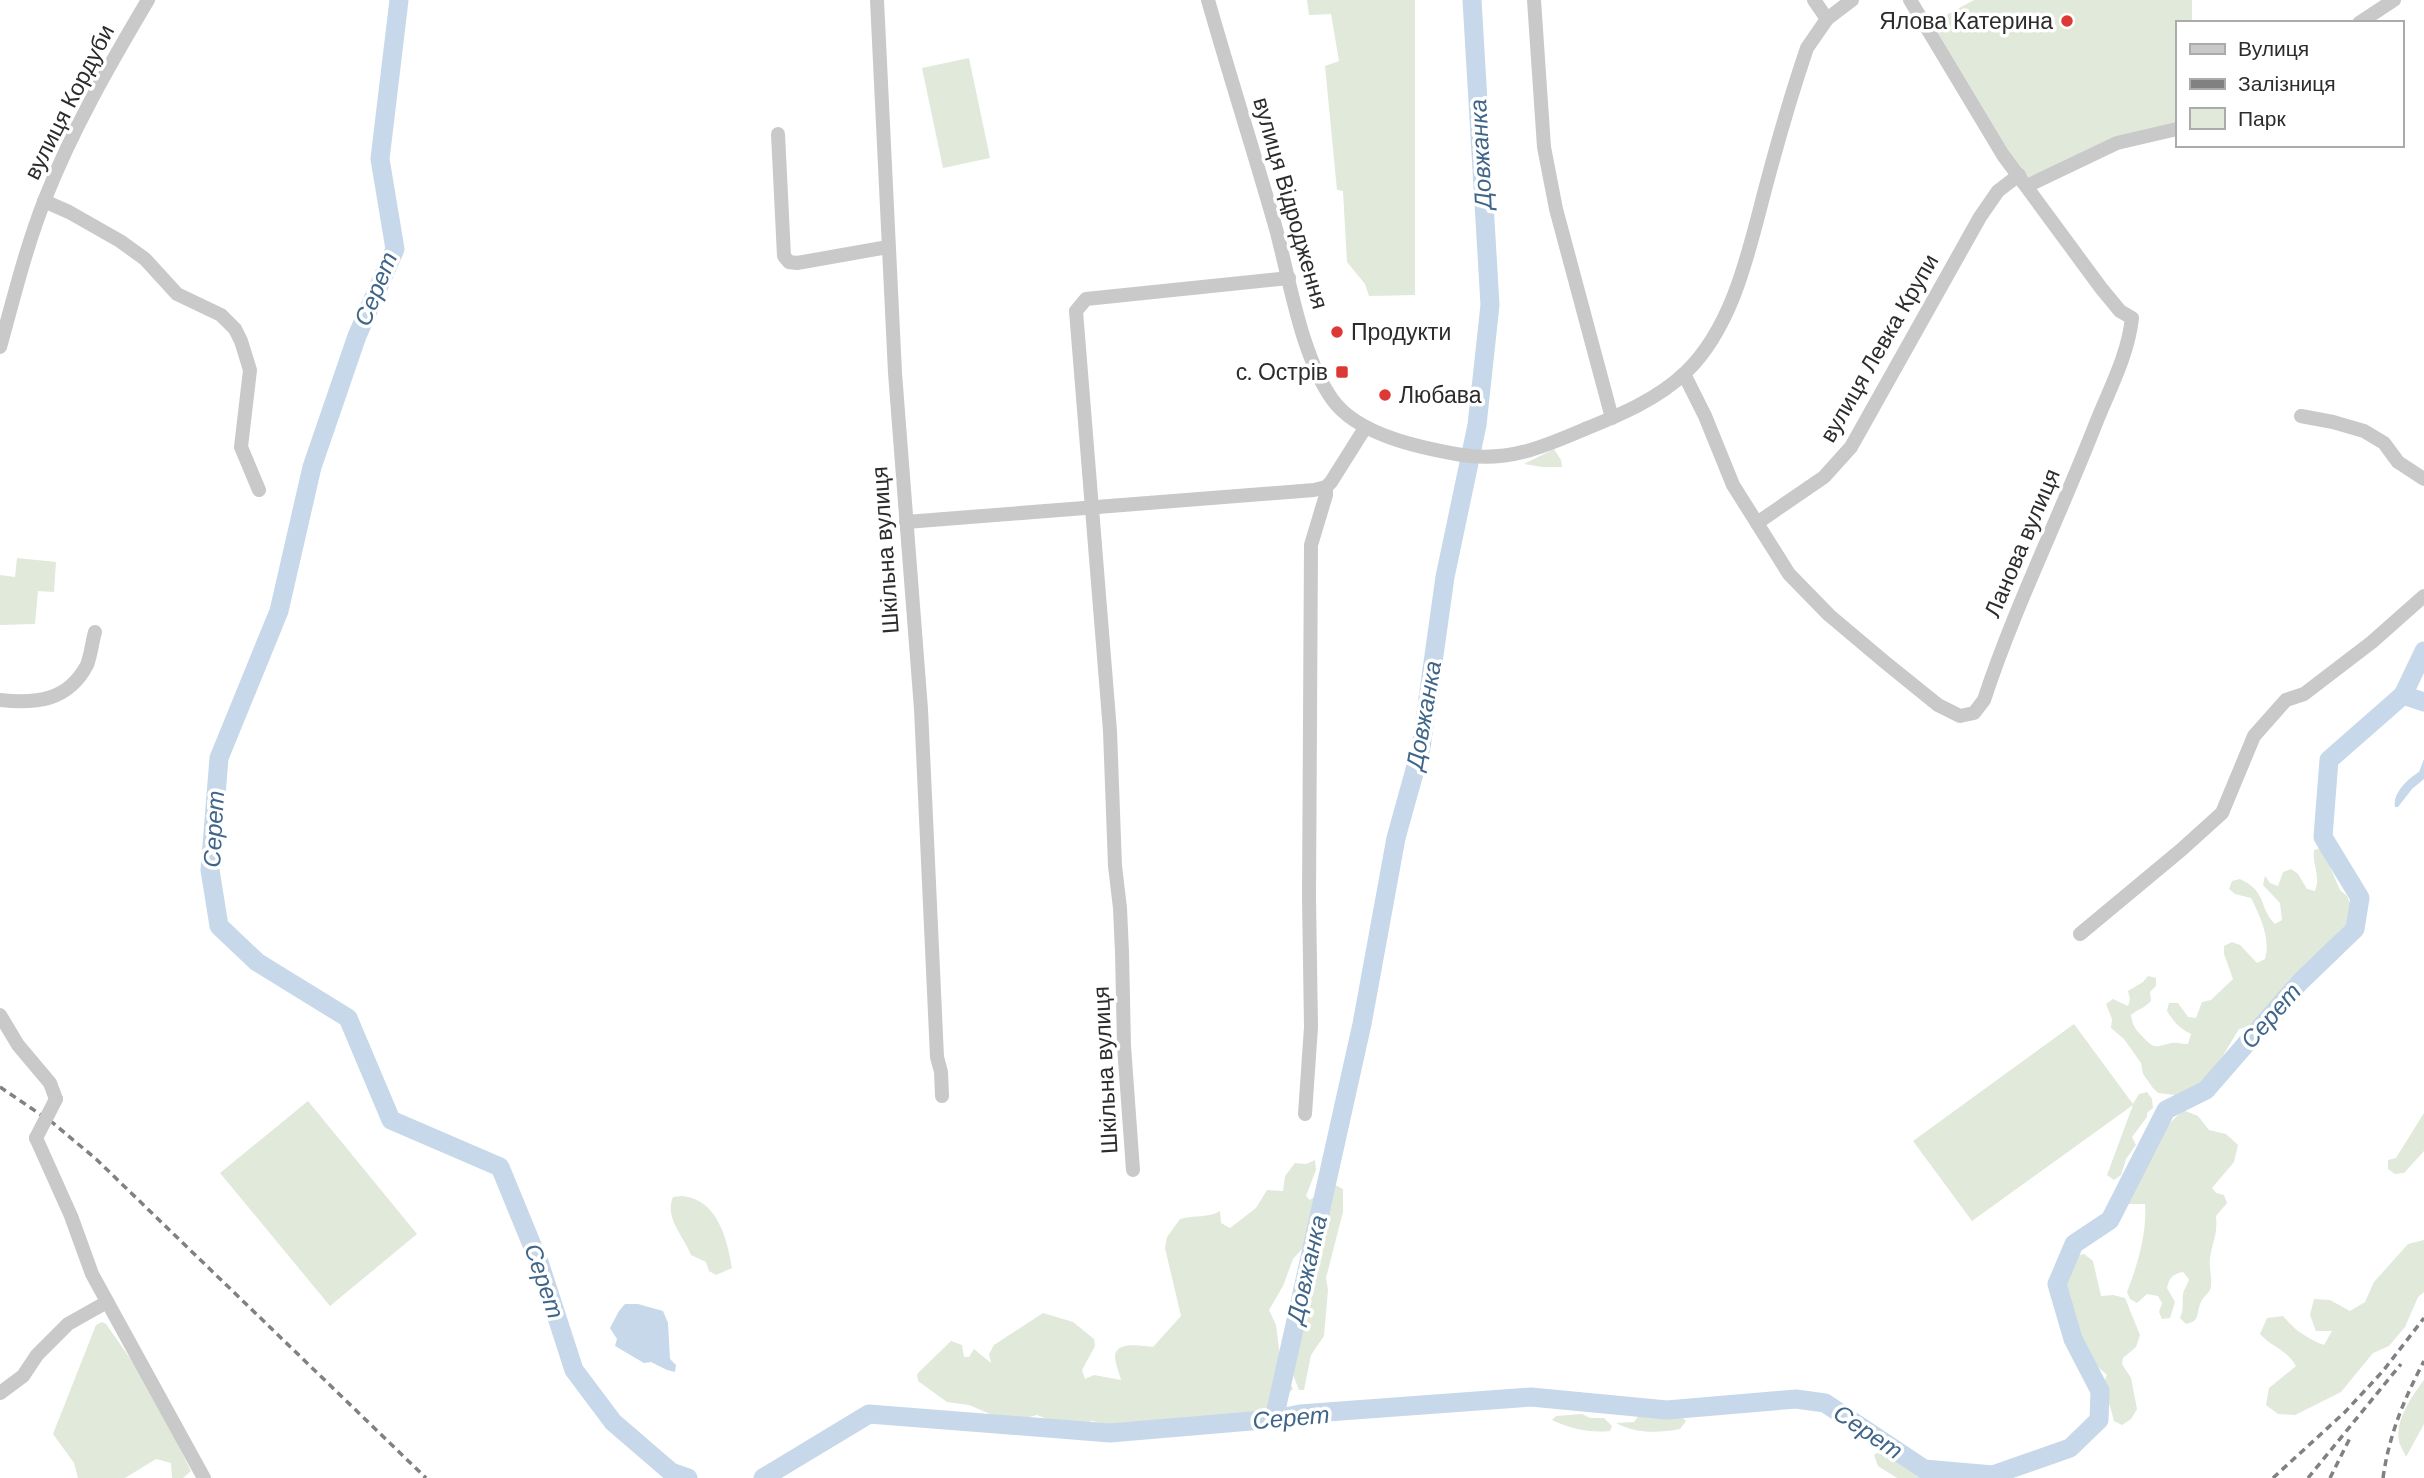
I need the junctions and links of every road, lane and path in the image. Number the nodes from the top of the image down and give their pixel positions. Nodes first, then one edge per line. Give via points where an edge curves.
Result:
1 (148, 0) edge
2 (877, 0) edge
3 (1209, 0) edge
4 (1534, 0) edge
5 (1814, 0) edge
6 (1852, 0) edge
7 (1910, 0) edge
8 (2394, 0) edge
9 (1827, 19) junction
10 (2362, 21) edge
11 (2176, 130) edge
12 (778, 134) dead end
13 (2023, 181) junction
14 (44, 201) junction
15 (888, 247) junction
16 (1289, 278) junction
17 (0, 347) edge
18 (1684, 374) junction
19 (2301, 416) dead end
20 (1612, 418) junction
21 (1365, 428) junction
22 (2424, 479) edge
23 (1326, 486) junction
24 (259, 490) dead end
25 (1092, 506) junction
26 (906, 522) junction
27 (1757, 523) junction
28 (2424, 596) edge
29 (95, 632) dead end
30 (0, 700) edge
31 (2080, 934) dead end
32 (0, 1014) edge
33 (942, 1096) dead end
34 (1305, 1114) dead end
35 (1133, 1170) dead end
36 (107, 1302) junction
37 (0, 1393) edge
38 (204, 1478) edge

1 - 14 street, вулиця Кордуби via 63,156
2 - 15 street, Шкільна вулиця
3 - 16 street, вулиця Відродження
4 - 20 street via 1544,147
5 - 9 street
6 - 9 street, вулиця Відродження
7 - 13 street, Ланова вулиця
8 - 10 street
9 - 18 street, вулиця Відродження via 1807,48 1799,71 1733,295 1705,350
11 - 13 street, вулиця Левка Крупи via 2117,143
12 - 15 street via 784,256 789,262
13 - 27 street, вулиця Левка Крупи via 1998,191 1980,217 1851,447 1824,477
13 - 27 street, Ланова вулиця via 2101,288 2132,318 2130,342 1984,700 1974,713 1959,716 1938,705 1829,615 1789,574
14 - 17 street, вулиця Кордуби
14 - 24 street via 120,241 145,259 177,294 221,316 234,329 250,370 241,447
15 - 26 street, Шкільна вулиця
16 - 21 street, вулиця Відродження via 1319,379 1341,410
16 - 25 street, Шкільна вулиця via 1107,296 1080,304 1076,322
18 - 20 street, вулиця Відродження
18 - 27 street, Ланова вулиця via 1733,485
19 - 22 street via 2364,432 2384,443 2398,462
20 - 21 street, вулиця Відродження via 1521,454 1485,458
21 - 23 street
23 - 25 street
23 - 34 street via 1311,545 1311,1027
25 - 26 street
25 - 35 street, Шкільна вулиця via 1110,731
26 - 33 street, Шкільна вулиця
28 - 31 street via 2314,687 2286,700 2254,736 2222,813
29 - 30 street via 88,663 59,696 26,703
32 - 36 street, bridge via 18,1045 50,1083 56,1099 36,1138
36 - 37 street via 68,1324 23,1376
36 - 38 street

